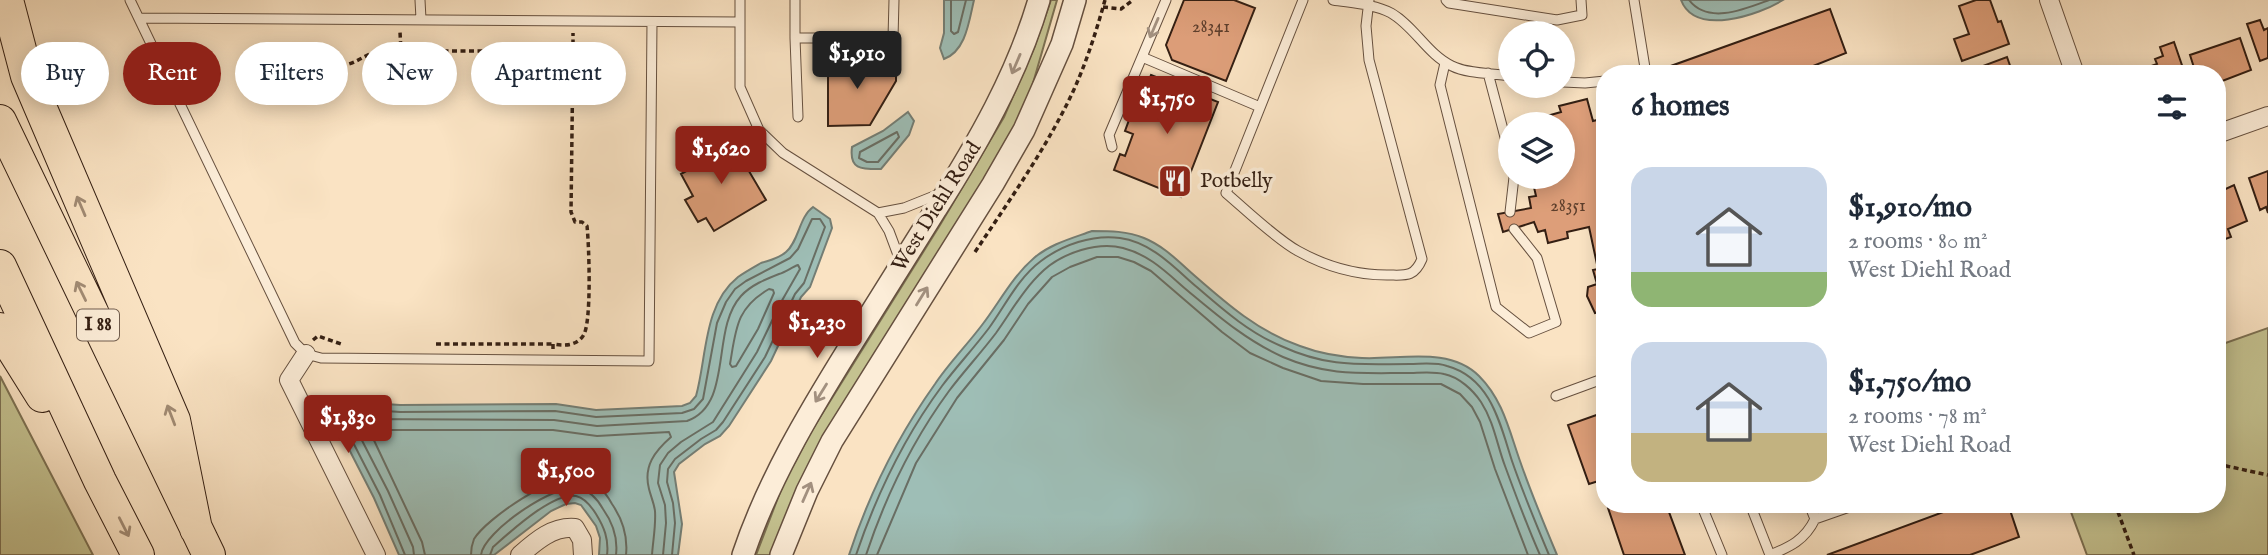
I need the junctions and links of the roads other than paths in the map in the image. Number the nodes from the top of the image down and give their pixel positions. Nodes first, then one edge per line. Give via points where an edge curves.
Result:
1 (7, 0) edge
2 (130, 0) edge
3 (421, 0) edge
4 (740, 0) edge
5 (795, 0) edge
6 (894, 0) edge
7 (1039, 0) edge
8 (1075, 0) edge
9 (1166, 0) edge
10 (1303, 0) edge
11 (1333, 0) edge
12 (1446, 0) edge
13 (1581, 0) edge
14 (1634, 0) edge
15 (2049, 0) edge
16 (1369, 3) edge
17 (139, 18) junction
18 (421, 19) junction
19 (652, 22) junction
20 (739, 22) junction
21 (795, 38) junction
22 (1142, 57) junction
23 (1445, 63) junction
24 (1645, 65) edge
25 (2072, 65) edge
26 (1488, 73) junction
27 (1498, 74) edge
28 (1596, 81) edge
29 (1575, 83) edge
30 (1260, 107) junction
31 (1498, 112) edge
32 (2268, 116) edge
33 (798, 117) dead end
34 (0, 121) edge
35 (2226, 131) edge
36 (1112, 148) dead end
37 (1513, 189) edge
38 (948, 190) junction
39 (1510, 212) dead end
40 (878, 213) junction
41 (1514, 229) dead end
42 (901, 265) junction
43 (0, 266) edge
44 (0, 329) edge
45 (304, 351) junction
46 (1596, 381) edge
47 (1556, 396) dead end
48 (100, 481) junction
49 (1705, 513) edge
50 (1754, 513) edge
51 (1813, 513) edge
52 (1832, 513) edge
53 (1815, 519) junction
54 (203, 542) edge
55 (138, 555) edge
56 (376, 555) edge
57 (520, 555) edge
58 (583, 555) edge
59 (743, 555) edge
60 (780, 555) edge
61 (1722, 555) edge

54 -> 1 highway via 174,420 27,76
2 - 17 lane
3 - 18 lane
4 - 20 lane
5 - 21 lane
6 - 21 lane via 893,37
7 -> 38 street, West Diehl Road via 997,106
60 -> 8 street, West Diehl Road via 832,440 1024,130 1062,44
9 -> 22 lane
10 - 30 lane
11 - 16 lane
12 - 13 lane via 1557,20 1582,15
14 - 24 lane
15 - 25 street
16 - 23 lane via 1390,12
16 - 30 lane via 1369,60 1422,259 1418,269 1409,275 1362,275 1315,259 1296,251 1226,193
17 - 18 lane
17 - 45 lane via 295,343
18 - 19 lane
19 - 20 lane
19 - 45 lane via 649,361 321,359
20 - 40 lane via 740,87 759,130 783,153
21 - 33 lane
22 - 30 lane
22 - 36 lane via 1109,135
23 - 26 lane
23 - 41 lane via 1440,85 1496,307 1530,333 1556,322 1537,258
26 - 27 lane
26 - 31 lane
28 - 29 lane
32 - 35 street
54 -> 34 highway, I 88
37 - 39 lane
38 - 40 lane
38 - 42 street, West Diehl Road
40 - 42 lane
42 -> 59 street, West Diehl Road via 802,423
43 - 48 highway
44 - 48 highway
45 - 56 street via 289,380
46 - 47 lane
48 -> 55 highway
49 - 61 lane
50 - 53 lane via 1770,555 1802,539
51 - 53 lane
52 - 53 lane
57 - 58 street via 562,527 575,528

